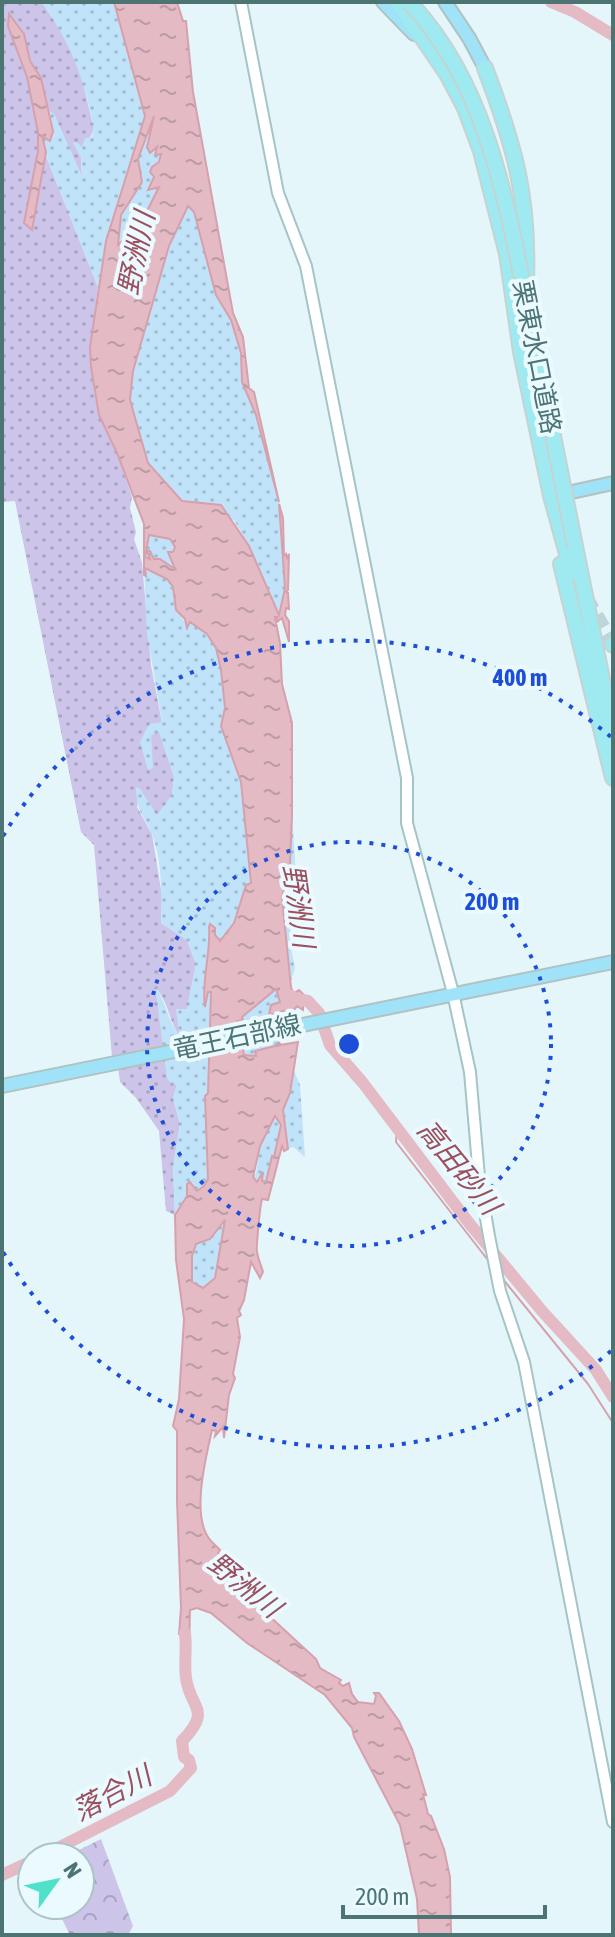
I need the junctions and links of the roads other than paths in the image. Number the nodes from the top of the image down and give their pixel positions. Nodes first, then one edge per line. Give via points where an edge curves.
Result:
1 (241, 2) edge
2 (383, 2) edge
3 (398, 2) edge
4 (409, 2) edge
5 (445, 2) edge
6 (485, 68) joint
7 (447, 74) junction
8 (527, 375) junction
9 (613, 483) edge
10 (551, 496) junction
11 (572, 572) dead end
12 (613, 733) edge
13 (613, 778) edge
14 (613, 962) edge
15 (453, 993) junction
16 (2, 1086) edge
17 (613, 1822) edge

1 - 15 street via 278,193 306,266 407,778 407,823
2 - 7 main road
3 - 7 highway, 栗東水口道路
4 - 12 highway, 栗東水口道路, bridge via 469,92 500,179
5 - 6 main road
6 - 8 highway via 521,185 527,242
7 - 8 highway, 栗東水口道路 via 472,126 493,190
8 - 10 highway, 栗東水口道路
9 - 10 main road
10 - 11 highway, 栗東水口道路
10 - 13 highway, 栗東水口道路 via 557,546
14 - 15 main road, 竜王石部線
15 - 16 main road, 竜王石部線
15 - 17 street via 470,1072 493,1258 524,1362

